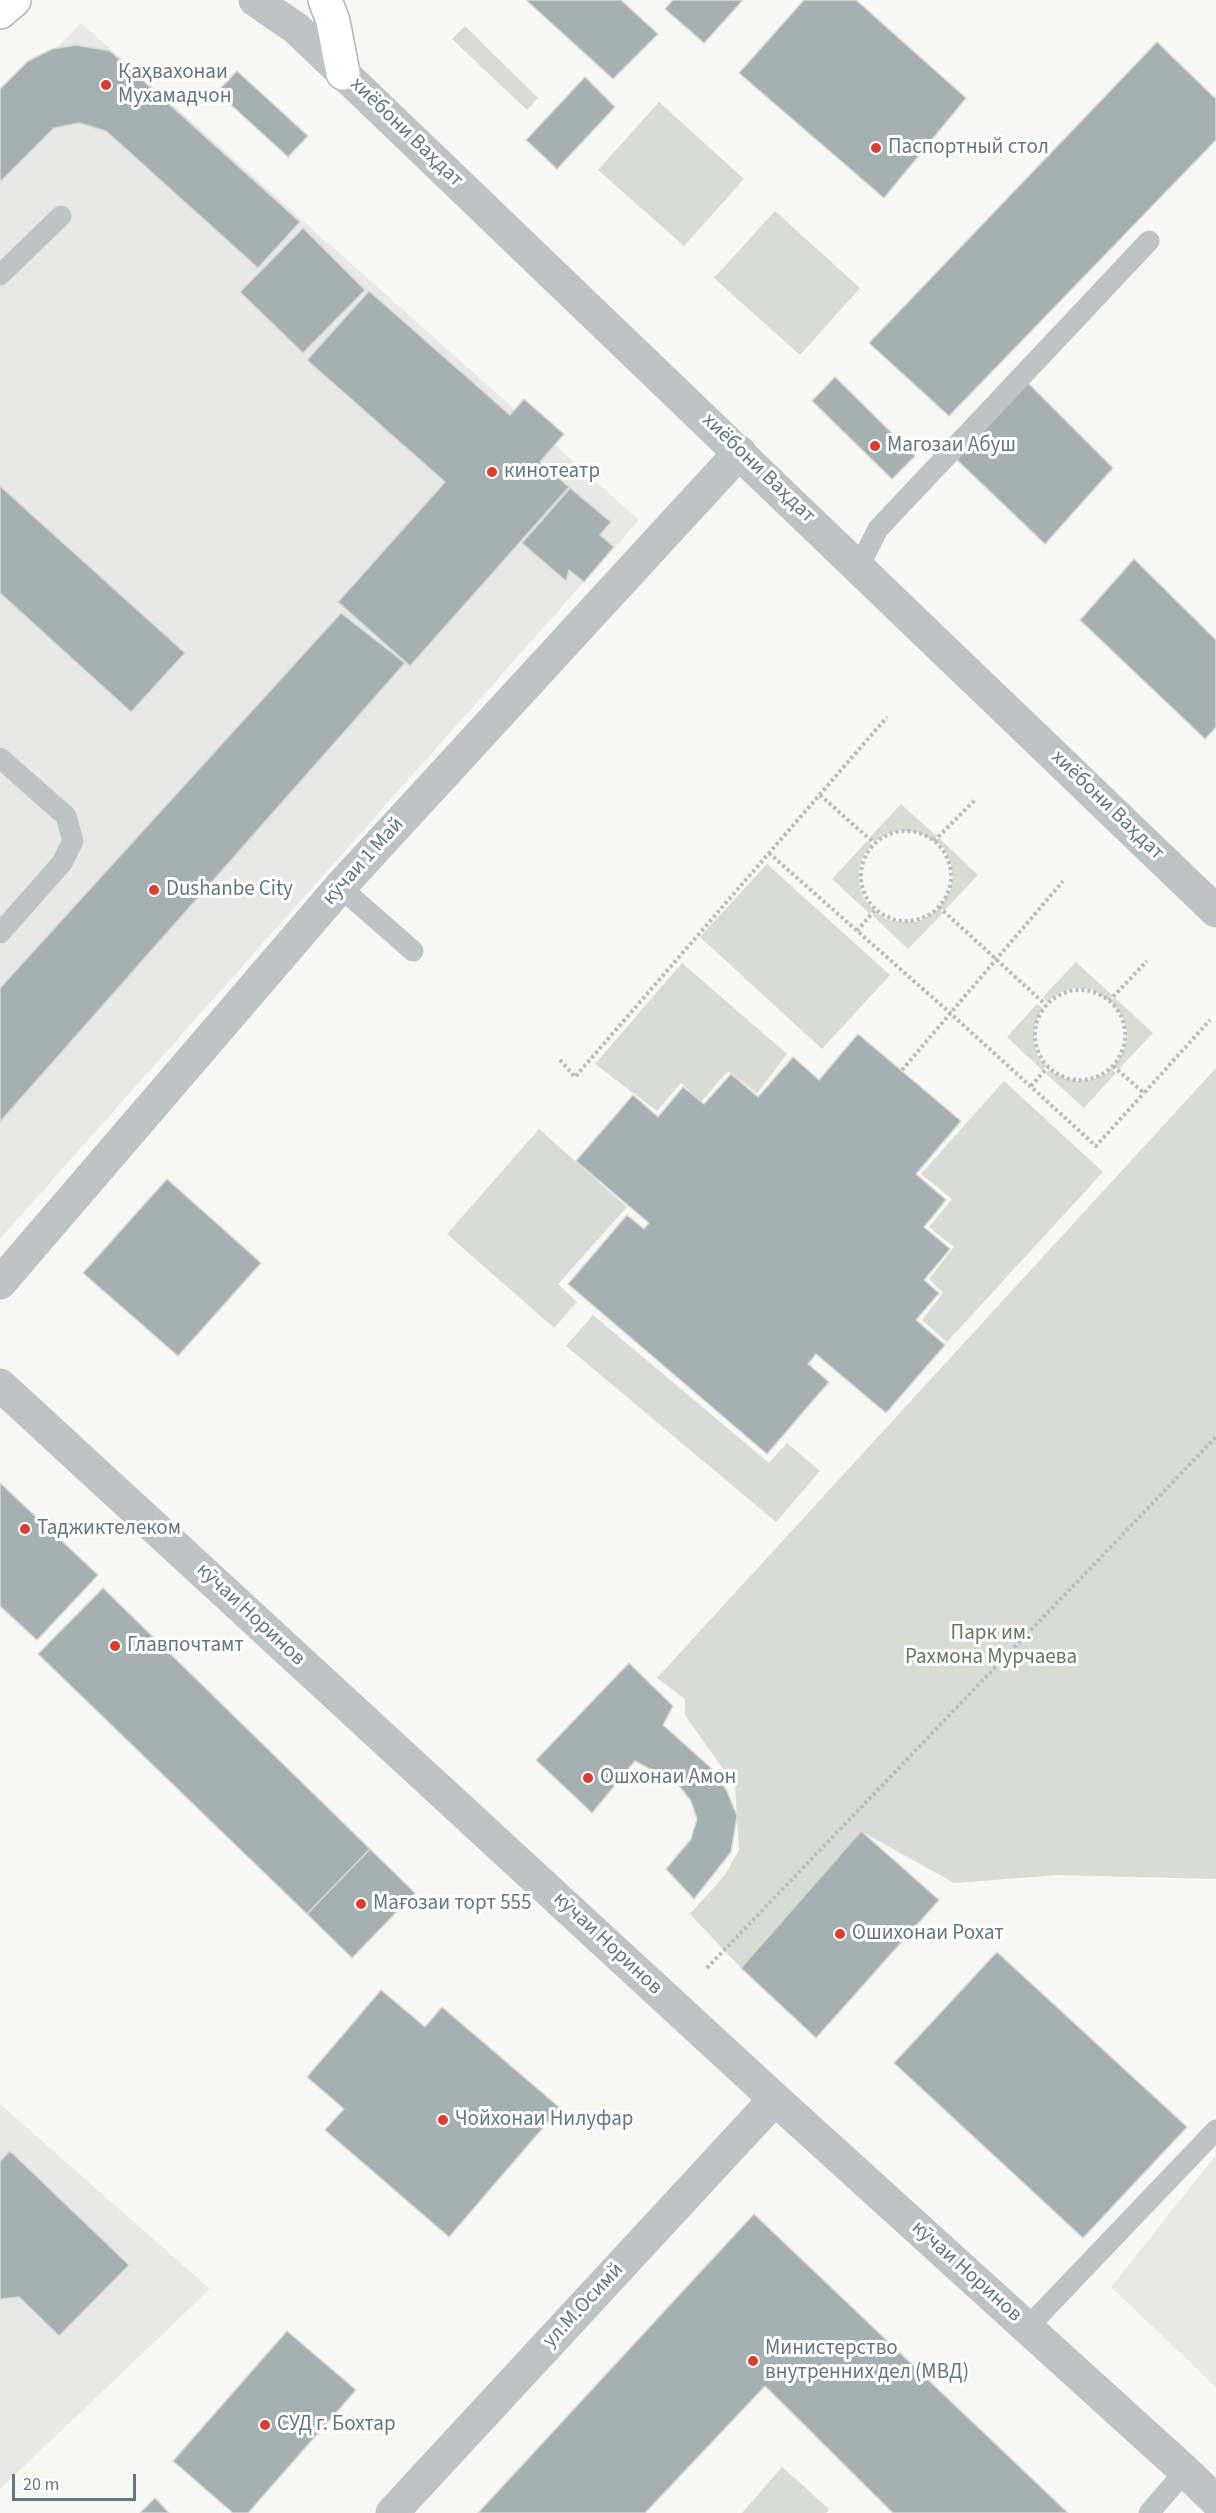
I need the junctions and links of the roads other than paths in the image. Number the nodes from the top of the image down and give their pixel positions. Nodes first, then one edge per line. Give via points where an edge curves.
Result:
1 (14, 0) edge
2 (255, 0) edge
3 (279, 0) edge
4 (325, 0) edge
5 (0, 12) edge
6 (297, 29) junction
7 (344, 73) junction
8 (61, 216) dead end
9 (1149, 241) dead end
10 (0, 275) edge
11 (740, 452) junction
12 (859, 566) junction
13 (0, 758) edge
14 (340, 887) junction
15 (1216, 911) edge
16 (0, 933) edge
17 (413, 951) dead end
18 (0, 1283) edge
19 (0, 1385) edge
20 (775, 2099) junction
21 (1216, 2130) edge
22 (1028, 2328) junction
23 (1185, 2471) junction
24 (1216, 2501) edge
25 (392, 2513) edge
26 (1149, 2513) edge

1 - 5 main road
2 - 6 street
3 - 6 street
4 - 7 main road
6 - 7 street, хиёбони Ваҳдат
7 - 11 street, хиёбони Ваҳдат
8 - 10 lane
9 - 12 lane via 878,529
11 - 12 street, хиёбони Ваҳдат
11 - 14 street, кӯчаи 1 Май
12 - 15 street, хиёбони Ваҳдат
13 - 16 lane via 66,816 73,841 62,863
14 - 17 lane
14 - 18 street, кӯчаи 1 Май
19 - 20 street, кӯчаи Норинов
20 - 22 street, кӯчаи Норинов
20 - 25 street, ул.М.Осимй
21 - 22 lane
22 - 23 street, кӯчаи Норинов
23 - 24 street, кӯчаи Норинов
23 - 26 lane

